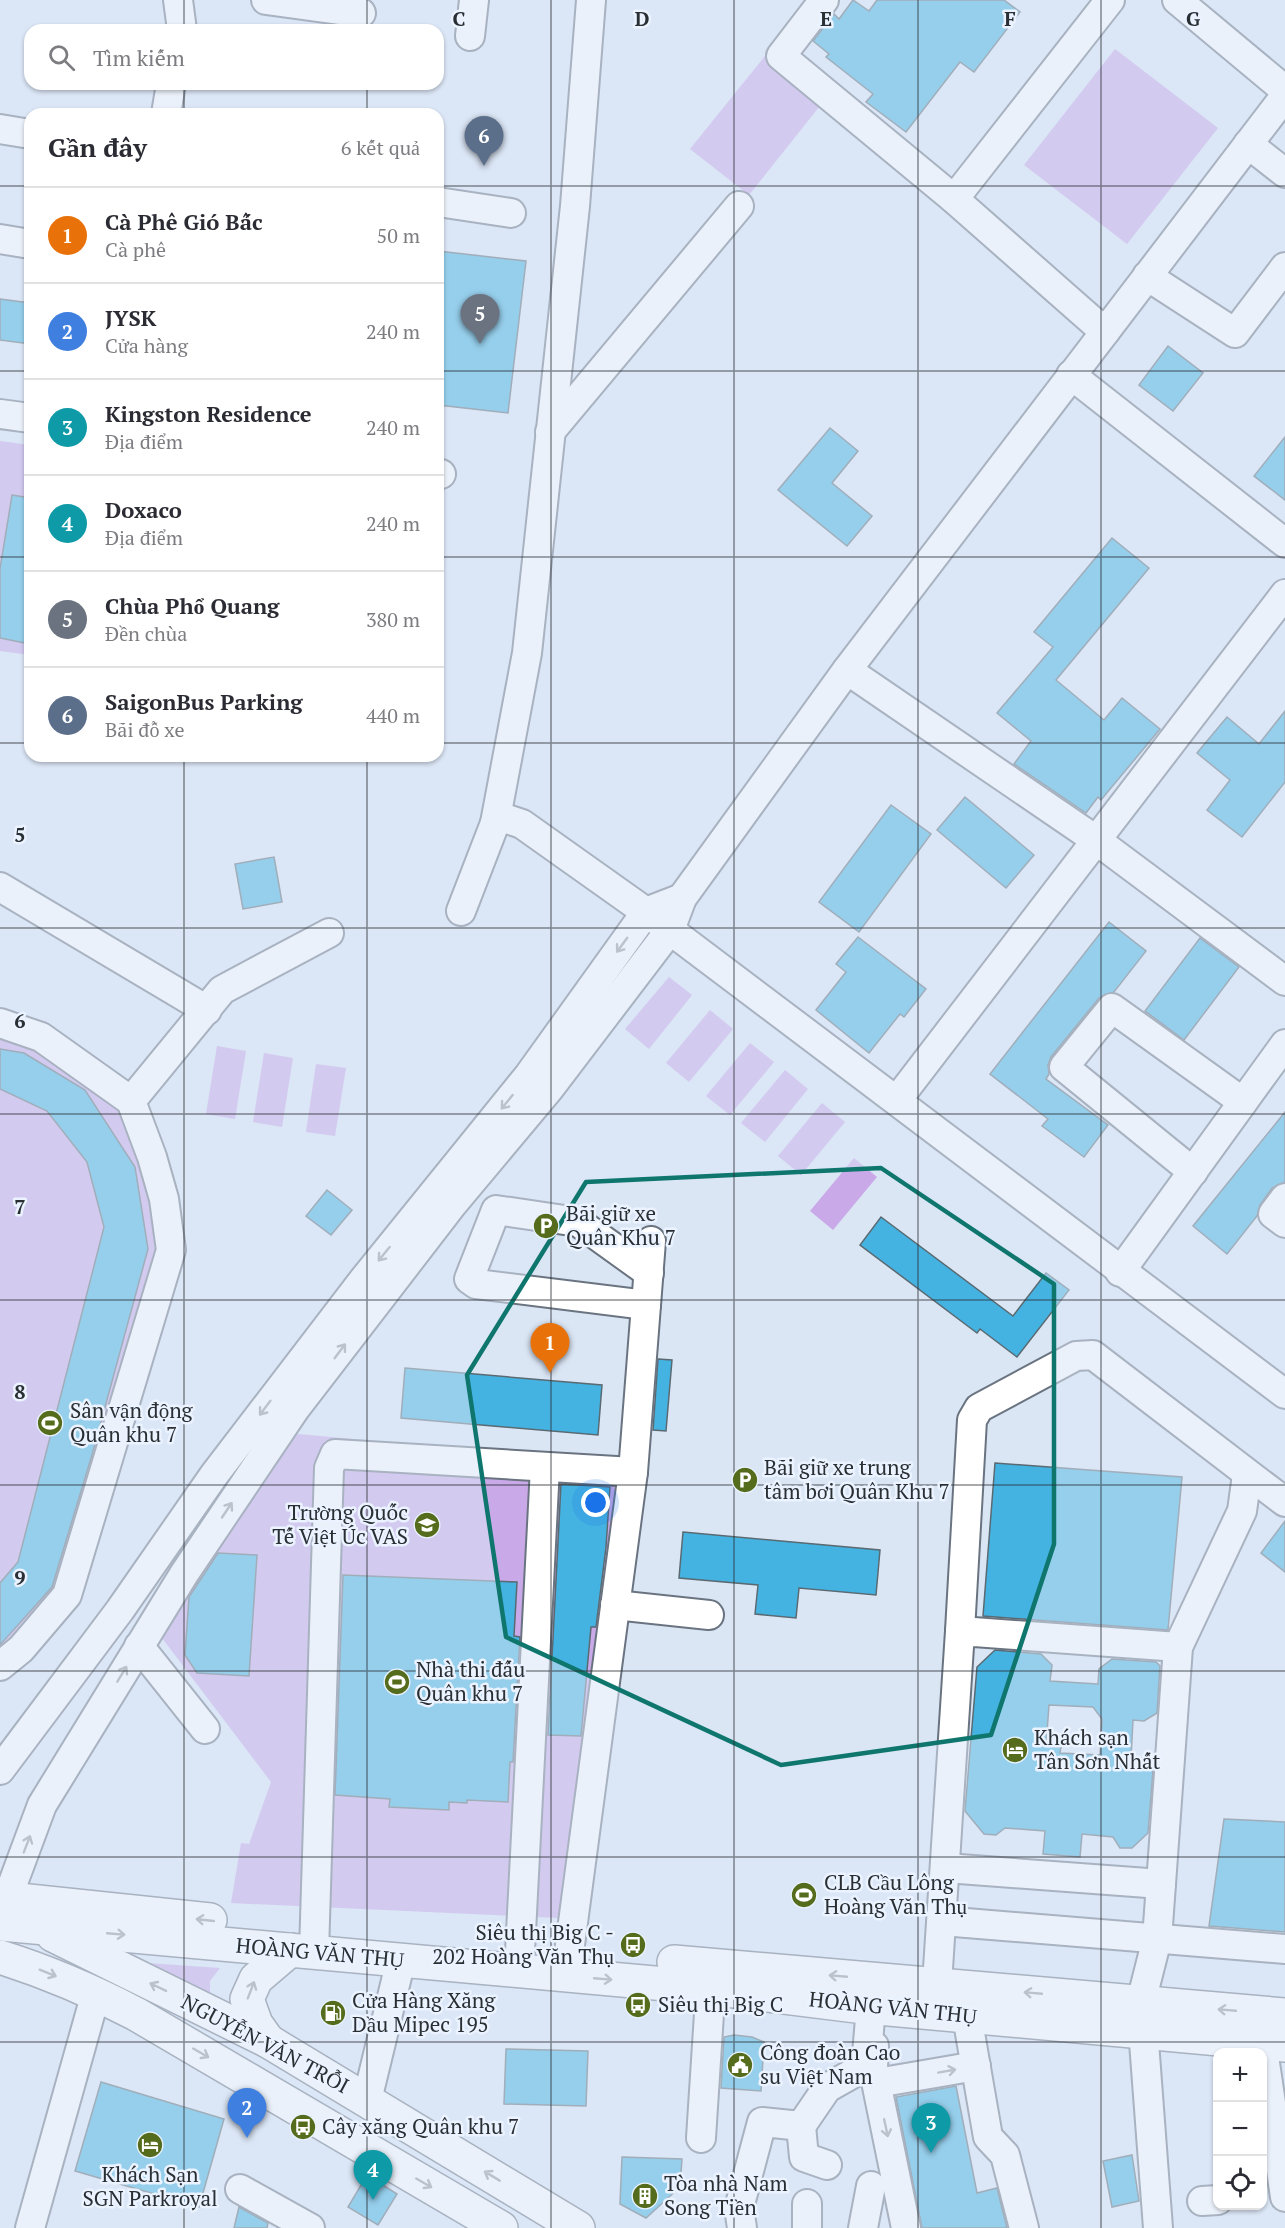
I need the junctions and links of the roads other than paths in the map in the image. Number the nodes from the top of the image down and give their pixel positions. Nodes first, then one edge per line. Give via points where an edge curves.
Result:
1 (178, 0) edge
2 (266, 0) edge
3 (474, 0) edge
4 (591, 0) edge
5 (824, 0) edge
6 (1110, 0) edge
7 (1177, 0) edge
8 (361, 13) dead end
9 (181, 24) edge
10 (470, 36) dead end
11 (170, 90) edge
12 (1285, 90) edge
13 (1285, 96) edge
14 (166, 108) edge
15 (0, 129) edge
16 (24, 133) edge
17 (1248, 144) junction
18 (1285, 173) edge
19 (954, 200) junction
20 (444, 203) edge
21 (739, 206) dead end
22 (511, 213) dead end
23 (0, 239) edge
24 (24, 243) edge
25 (1285, 267) edge
26 (1147, 276) junction
27 (1105, 332) junction
28 (1071, 375) junction
29 (0, 414) edge
30 (24, 417) edge
31 (550, 432) junction
32 (1285, 543) edge
33 (1285, 594) edge
34 (847, 670) junction
35 (495, 823) junction
36 (1096, 840) junction
37 (0, 887) edge
38 (682, 898) junction
39 (461, 911) dead end
40 (646, 912) junction
41 (670, 930) junction
42 (329, 933) dead end
43 (1285, 981) edge
44 (207, 1010) junction
45 (0, 1023) edge
46 (1285, 1044) edge
47 (897, 1100) junction
48 (130, 1101) junction
49 (1243, 1102) junction
50 (1193, 1172) junction
51 (1285, 1198) edge
52 (1285, 1223) edge
53 (651, 1240) dead end
54 (1120, 1272) junction
55 (648, 1273) junction
56 (645, 1305) junction
57 (1285, 1394) edge
58 (545, 1467) junction
59 (633, 1472) junction
60 (1247, 1475) junction
61 (1285, 1502) edge
62 (615, 1605) junction
63 (709, 1615) dead end
64 (960, 1631) junction
65 (139, 1646) junction
66 (1178, 1647) junction
67 (0, 1666) edge
68 (205, 1729) dead end
69 (0, 1770) edge
70 (946, 1868) junction
71 (1161, 1884) junction
72 (2, 1906) edge
73 (942, 1921) junction
74 (37, 1927) junction
75 (1157, 1939) junction
76 (306, 1945) junction
77 (1285, 1949) edge
78 (0, 1957) edge
79 (402, 1960) junction
80 (520, 1960) junction
81 (567, 1964) junction
82 (711, 1977) junction
83 (937, 1984) junction
84 (96, 1993) junction
85 (874, 2007) junction
86 (967, 2016) junction
87 (1141, 2017) junction
88 (1274, 2029) edge
89 (267, 2041) junction
90 (976, 2066) junction
91 (877, 2083) junction
92 (367, 2100) junction
93 (801, 2126) junction
94 (701, 2138) dead end
95 (827, 2165) dead end
96 (1271, 2166) edge
97 (871, 2186) dead end
98 (240, 2189) dead end
99 (524, 2195) junction
100 (1285, 2197) edge
101 (30, 2228) edge
102 (310, 2228) edge
103 (501, 2228) edge
104 (579, 2228) edge
105 (742, 2228) edge
106 (863, 2228) edge
107 (906, 2228) edge
108 (1024, 2228) edge
109 (1158, 2228) edge

1 - 9 street
2 - 8 street
3 - 10 street
4 - 31 street via 575,206
5 - 19 street via 782,56
6 - 19 street
7 - 12 street
11 - 14 street
13 - 17 street
15 - 16 street
17 - 18 street
17 - 26 street
19 - 27 street
20 - 22 street
21 - 31 street
23 - 24 street
25 - 26 street via 1235,333
26 - 27 street
27 - 28 street
28 - 32 street
28 - 34 street
29 - 30 street
31 - 35 street via 527,653
33 - 36 street
34 - 36 street
34 - 38 street
35 - 39 street
35 - 40 street via 504,818 522,824
36 - 43 street
36 - 47 street
37 - 44 street
38 - 40 street
38 - 41 street
40 - 41 street
40 -> 69 street via 530,1075 364,1279 214,1475 120,1610
41 - 47 street
65 -> 41 street via 296,1409
42 - 44 street via 222,990
44 - 48 street
45 - 48 street via 41,1037
46 - 49 street
47 - 54 street
48 - 67 street via 164,1199 171,1250 67,1595 21,1649
49 - 50 street
49 - 50 street via 1112,1008 1064,1067
50 - 54 street
51 - 52 street via 1273,1214
53 - 55 street
54 - 57 street
55 - 56 street
55 - 56 street via 578,1222 496,1210 469,1279 476,1284
56 - 59 street
58 - 59 street
58 - 76 street via 335,1454 329,1468
58 - 80 street
59 - 62 street
60 - 61 street
60 - 64 street via 1093,1354 1076,1356 989,1402 979,1408 972,1420
60 - 66 street via 1242,1511
62 - 63 street
62 - 81 street
64 - 66 street
64 - 70 street
65 - 68 street
72 -> 65 street via 42,1805
66 - 71 street
70 - 71 street
70 - 73 street
71 - 75 street
72 - 74 main road, NGUYỄN VĂN TRỖI
76 -> 72 main road, HOÀNG VĂN THỤ
73 - 75 street
73 - 83 street
74 -> 76 main road, HOÀNG VĂN THỤ
89 -> 74 main road, NGUYỄN VĂN TRỖI
75 - 77 street
75 - 87 street
76 - 79 main road, HOÀNG VĂN THỤ
76 - 80 main road, HOÀNG VĂN THỤ
89 -> 76 main road via 247,1999 256,1979
78 -> 84 main road, NGUYỄN VĂN TRỖI
79 - 80 main road, HOÀNG VĂN THỤ
79 - 92 street
80 - 81 main road, HOÀNG VĂN THỤ
81 - 82 main road, HOÀNG VĂN THỤ
83 -> 82 main road, HOÀNG VĂN THỤ
82 - 85 main road, HOÀNG VĂN THỤ
82 - 94 street
87 -> 83 main road, HOÀNG VĂN THỤ
84 - 101 street
84 -> 103 main road, NGUYỄN VĂN TRỖI
85 - 86 main road, HOÀNG VĂN THỤ
85 - 91 street via 873,2067
85 - 93 street via 866,2066 827,2088
86 - 87 main road, HOÀNG VĂN THỤ
86 - 90 street
87 - 88 main road, HOÀNG VĂN THỤ
87 - 109 street
88 - 96 street
89 - 92 main road, NGUYỄN VĂN TRỖI
91 -> 90 street
90 - 108 street via 988,2137 1005,2155
91 -> 107 street
99 -> 92 main road, NGUYỄN VĂN TRỖI
93 - 95 street via 804,2157
93 - 105 street via 762,2122 739,2208
96 - 100 street
97 - 106 street
98 - 102 street
99 - 103 main road
99 - 104 main road, NGUYỄN VĂN TRỖI

